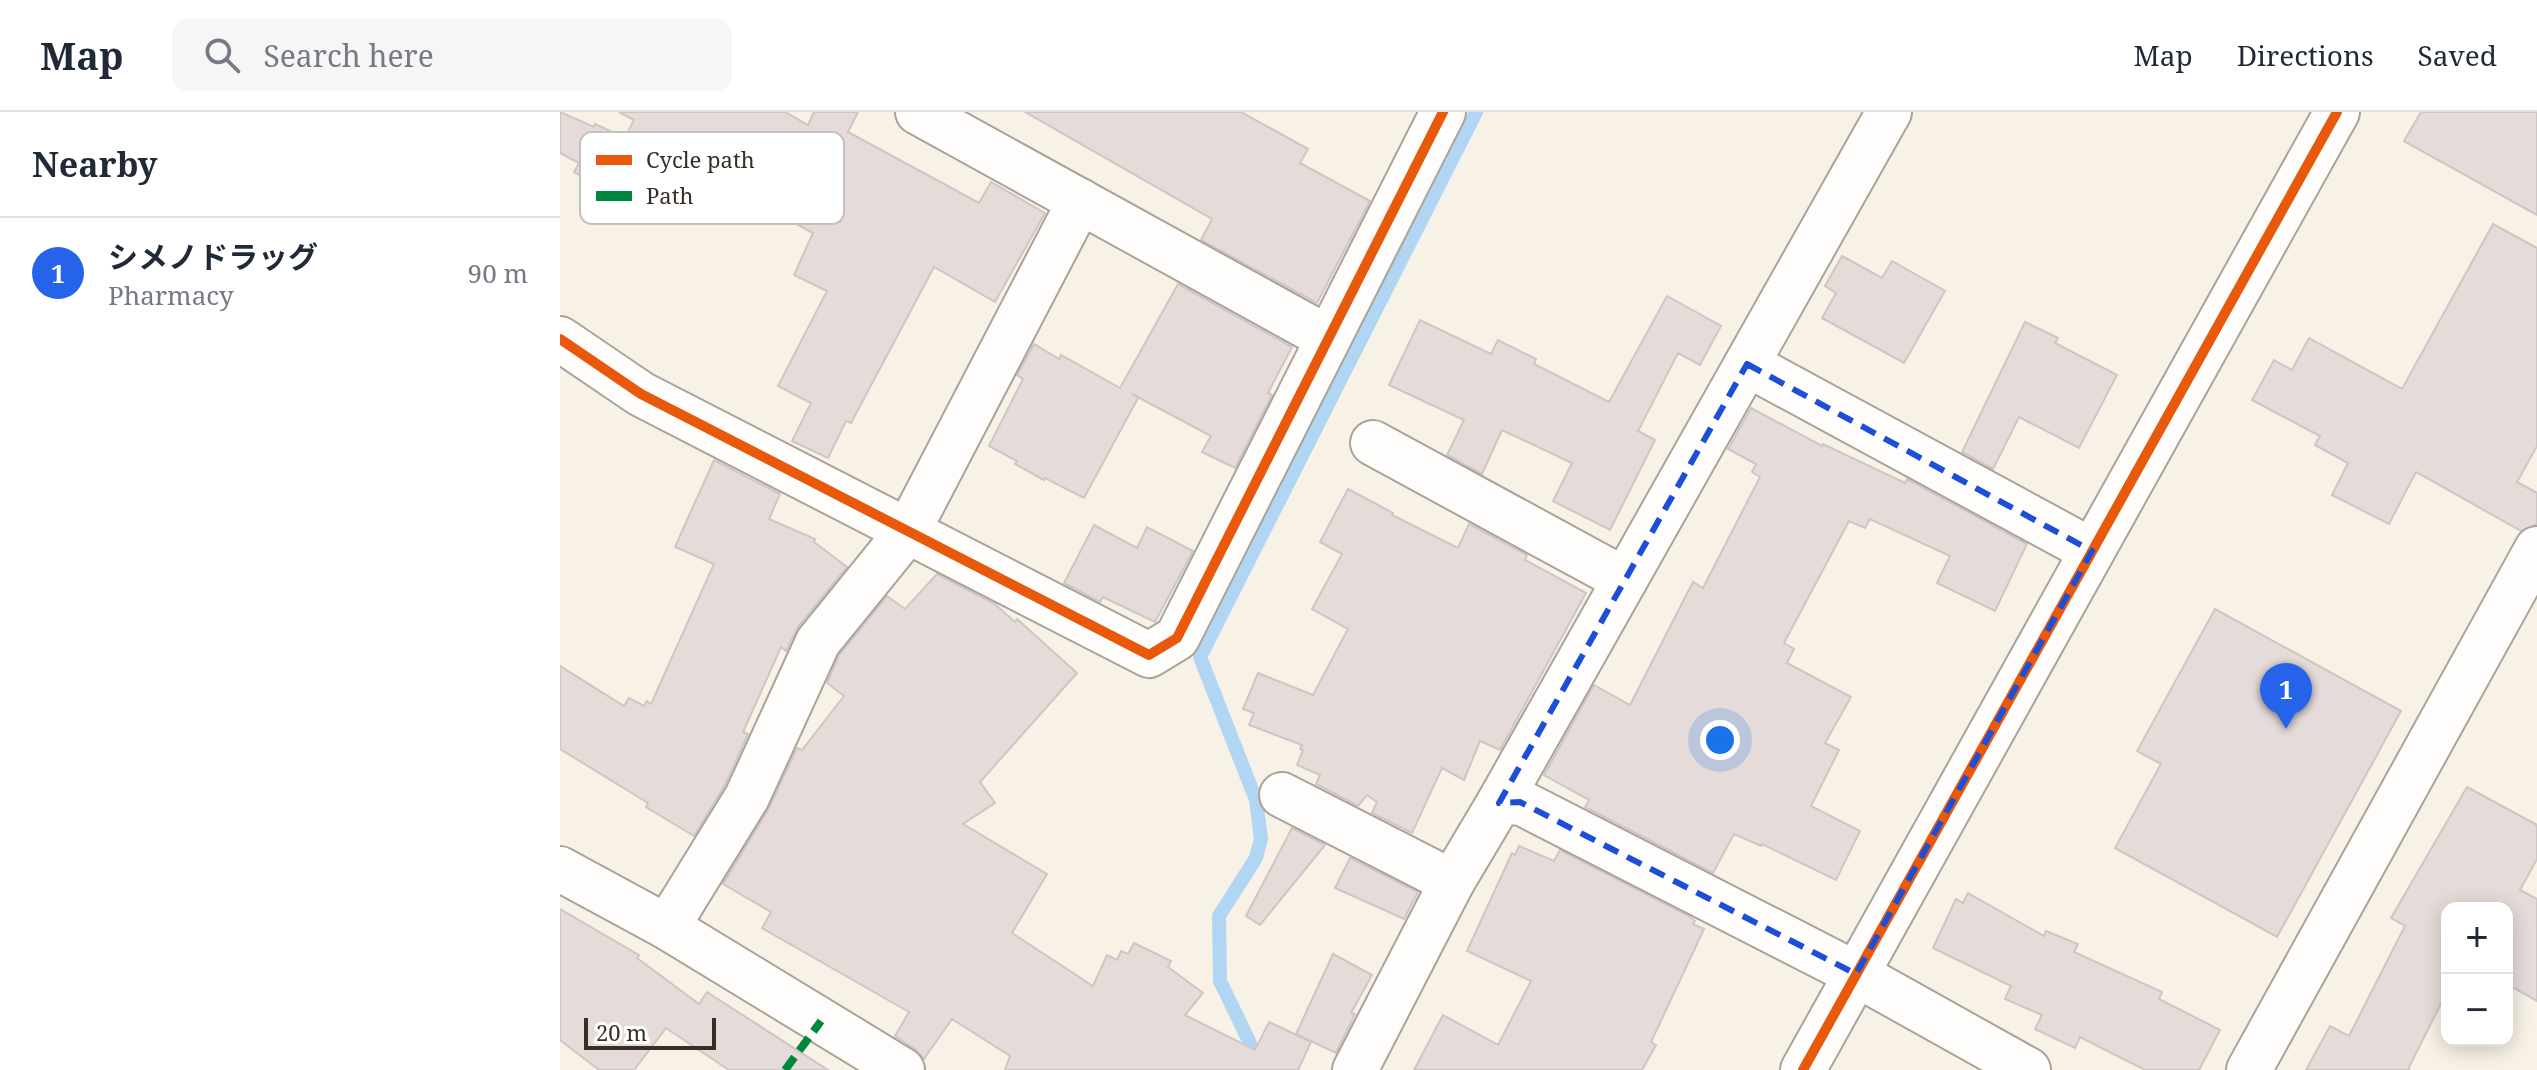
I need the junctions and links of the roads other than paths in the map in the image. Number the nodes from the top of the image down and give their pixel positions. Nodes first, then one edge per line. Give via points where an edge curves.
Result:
1 (918, 112) edge
2 (1443, 112) edge
3 (1889, 112) edge
4 (2337, 112) edge
5 (1080, 201) junction
6 (1328, 338) junction
7 (560, 339) edge
8 (1747, 364) junction
9 (1373, 443) dead end
10 (908, 531) junction
11 (2537, 549) edge
12 (2092, 551) junction
13 (1625, 580) junction
14 (1282, 795) dead end
15 (1499, 803) junction
16 (560, 869) edge
17 (1452, 882) junction
18 (667, 927) junction
19 (1856, 974) junction
20 (902, 1070) edge
21 (1355, 1070) edge
22 (1803, 1070) edge
23 (2028, 1070) edge
24 (2249, 1070) edge

1 - 5 street
2 - 6 street
3 - 8 street
4 - 12 street
5 - 6 street
5 - 10 street
6 - 10 street via 1177,638 1149,655
7 - 10 street via 641,394
8 - 12 street
8 - 13 street
9 - 13 street
10 - 18 street via 818,642 747,797
11 - 24 street
12 - 19 street
13 - 15 street
14 - 17 street
15 - 17 street
15 - 19 street via 1520,802
16 - 18 street
17 - 21 street
18 - 20 street
19 - 22 street
19 - 23 street

